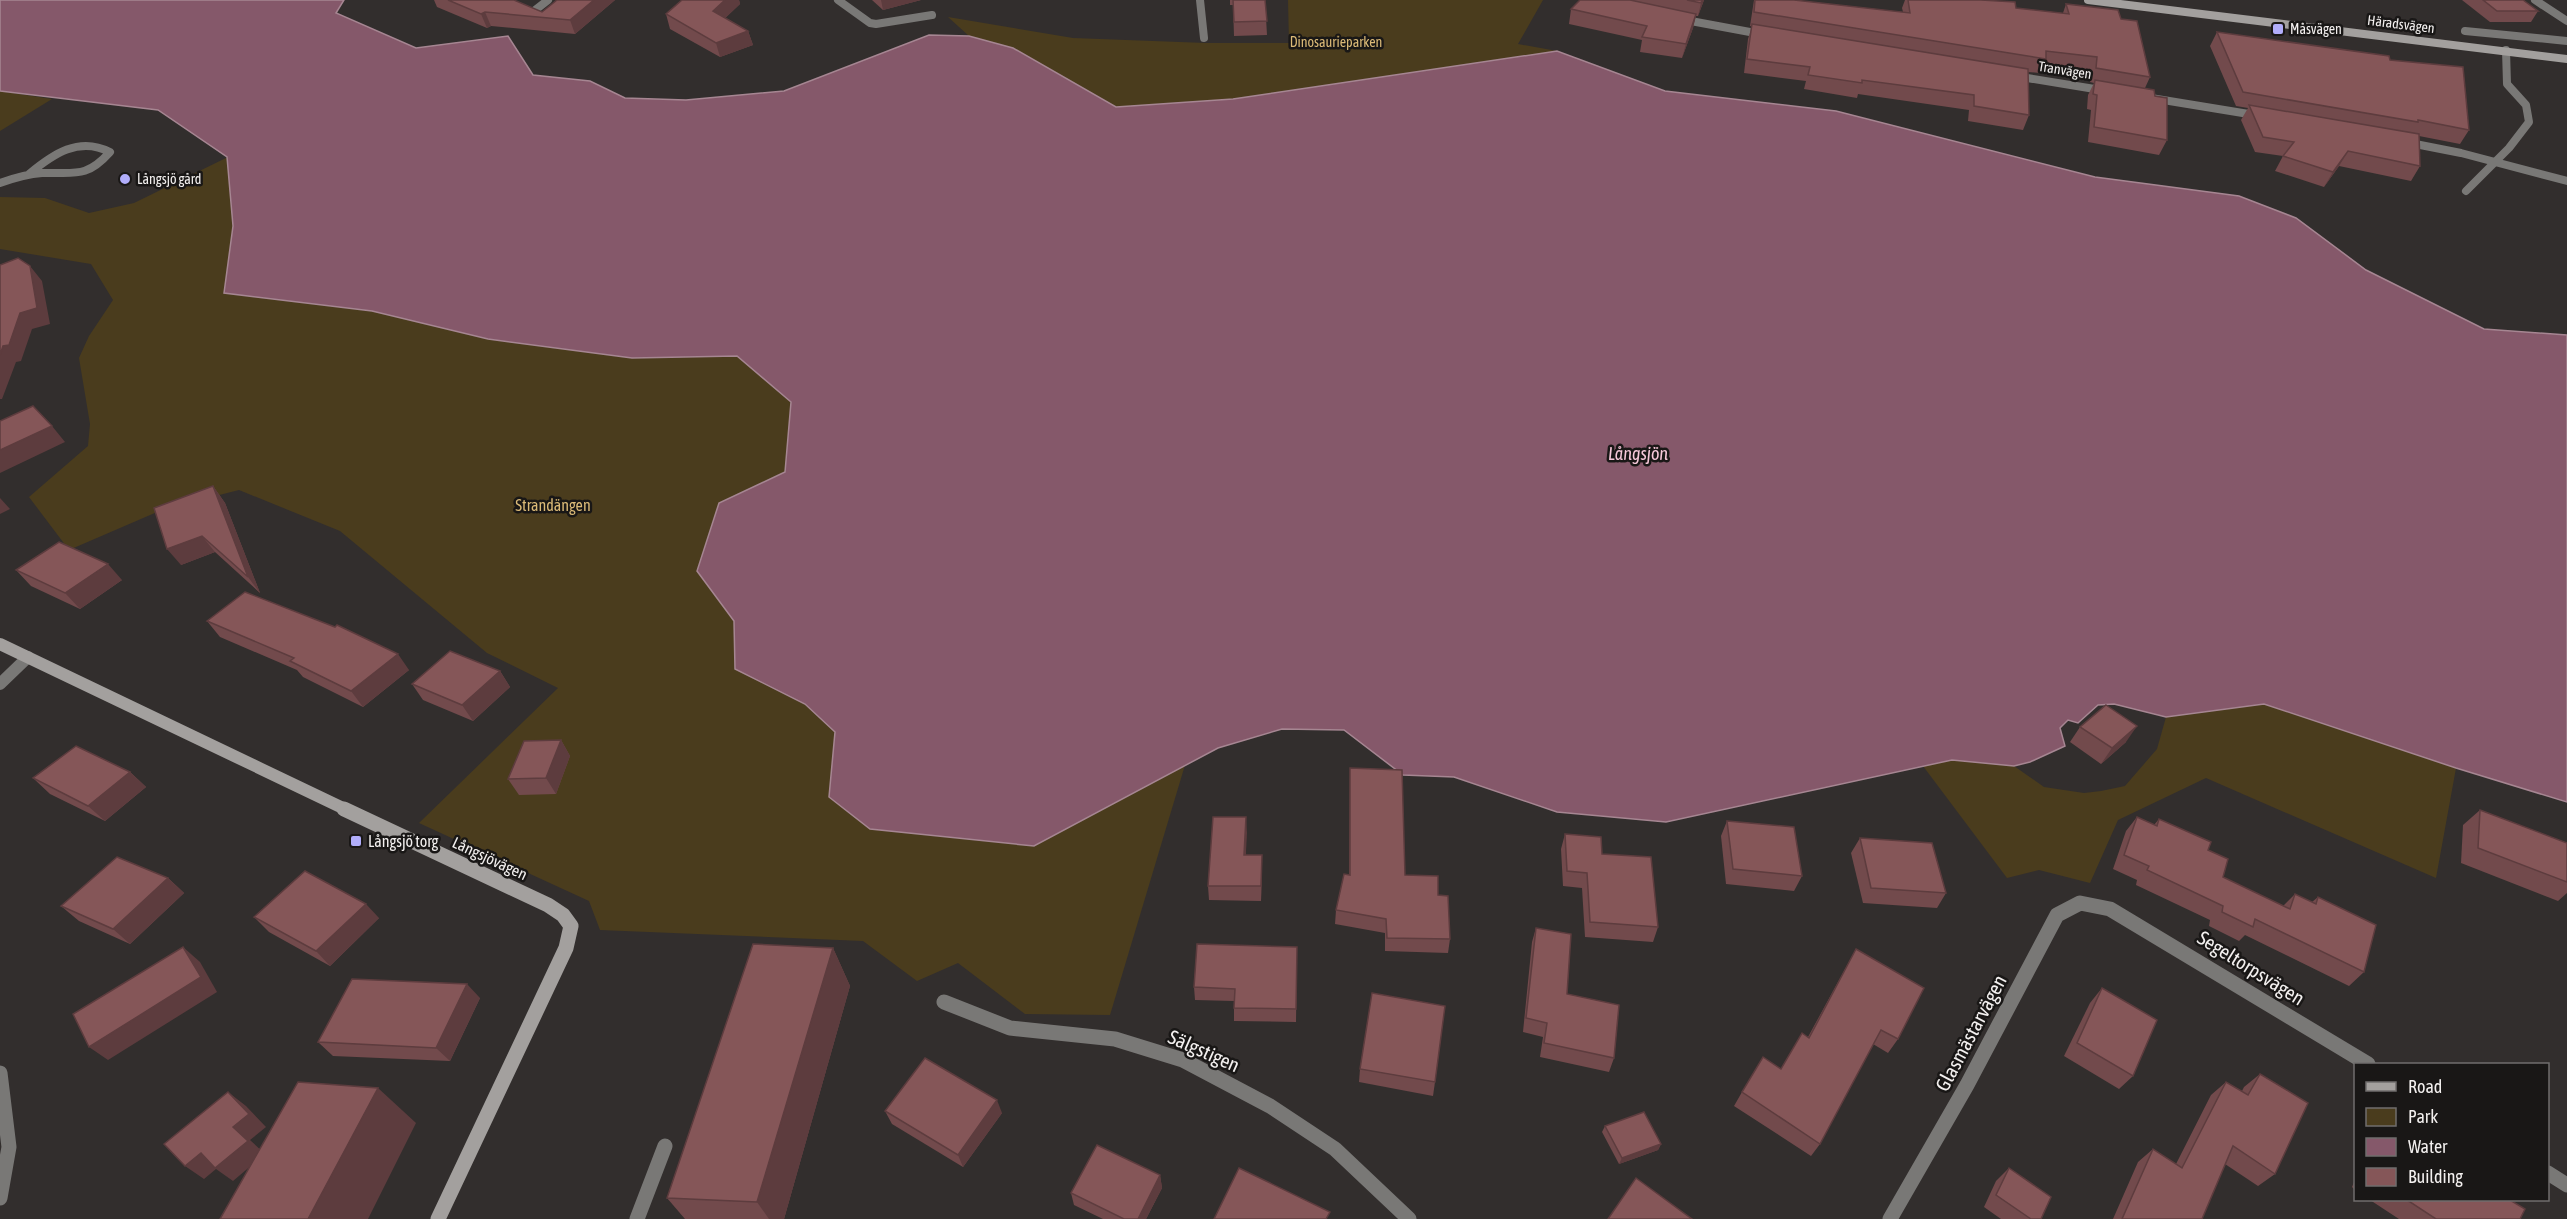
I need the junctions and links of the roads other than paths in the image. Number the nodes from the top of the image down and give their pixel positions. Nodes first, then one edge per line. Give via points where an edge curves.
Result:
1 (548, 0) edge
2 (838, 0) edge
3 (1200, 0) edge
4 (2088, 0) edge
5 (2535, 0) edge
6 (2139, 3) edge
7 (534, 11) edge
8 (932, 15) dead end
9 (1672, 17) edge
10 (2567, 21) edge
11 (2465, 31) dead end
12 (1775, 37) edge
13 (1204, 38) dead end
14 (2567, 41) edge
15 (2506, 50) junction
16 (2567, 59) edge
17 (2008, 75) edge
18 (2113, 92) edge
19 (2137, 95) edge
20 (2265, 117) edge
21 (2394, 140) edge
22 (2495, 162) junction
23 (28, 174) junction
24 (2567, 181) edge
25 (0, 183) edge
26 (2466, 191) dead end
27 (0, 644) edge
28 (28, 657) junction
29 (0, 684) edge
30 (2110, 909) joint
31 (944, 1002) dead end
32 (2365, 1063) edge
33 (0, 1073) edge
34 (665, 1146) dead end
35 (2549, 1174) edge
36 (2567, 1185) edge
37 (0, 1198) edge
38 (438, 1219) edge
39 (637, 1219) edge
40 (1409, 1219) edge
41 (1890, 1219) edge

1 - 7 street
2 - 8 street via 876,24
3 - 13 street
4 - 6 street, Häradsvägen
5 - 10 street
6 - 15 street, Häradsvägen
9 - 12 street
11 - 14 street
15 - 16 street, Häradsvägen
15 - 22 street via 2507,84 2526,105 2529,122
17 - 18 street, Tranvägen
19 - 20 street
21 - 22 street
22 - 24 street
22 - 26 street
23 - 23 street via 71,146 100,145 110,152 100,166 78,175
23 - 25 street
27 - 28 street, Långsjövägen
28 - 29 street
28 - 38 street, Långsjövägen via 563,915 571,926 566,948
30 - 32 street, Segeltorpsvägen
30 - 41 street, Glasmästarvägen via 2080,903 2057,915 1968,1085
31 - 40 street, Sälgstigen via 1010,1028 1115,1039 1183,1060 1270,1106 1335,1149
33 - 37 street via 9,1147
34 - 39 street
35 - 36 street

